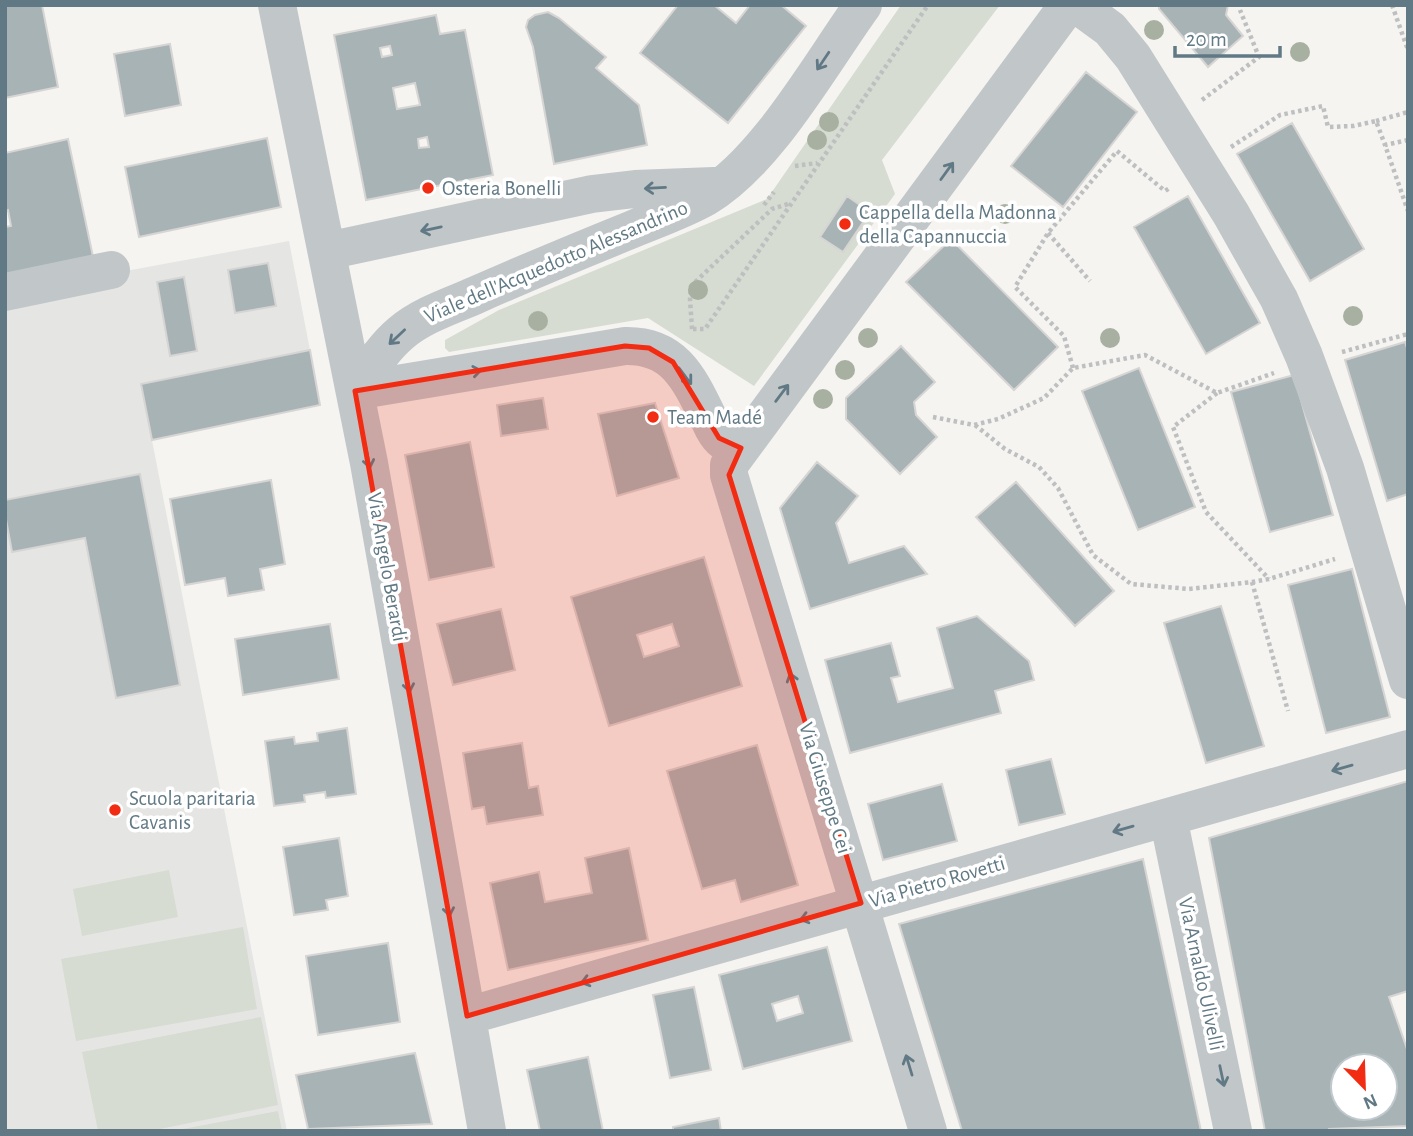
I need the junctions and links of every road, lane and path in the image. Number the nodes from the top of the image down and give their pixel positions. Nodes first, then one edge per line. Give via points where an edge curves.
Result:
1 (277, 5) edge
2 (863, 5) edge
3 (928, 5) edge
4 (1068, 5) edge
5 (1076, 5) edge
6 (1392, 5) edge
7 (1240, 10) dead end
8 (1408, 50) edge
9 (1408, 112) edge
10 (1376, 121) junction
11 (1174, 122) junction
12 (1408, 140) edge
13 (1385, 145) junction
14 (818, 163) junction
15 (1202, 166) junction
16 (787, 176) dead end
17 (723, 185) junction
18 (779, 186) dead end
19 (791, 203) junction
20 (764, 205) dead end
21 (1408, 211) edge
22 (1048, 233) junction
23 (327, 251) junction
24 (111, 270) dead end
25 (1090, 282) dead end
26 (5, 292) edge
27 (678, 329) dead end
28 (692, 329) junction
29 (1408, 334) edge
30 (1306, 361) junction
31 (1073, 368) junction
32 (355, 391) junction
33 (1217, 393) junction
34 (933, 417) dead end
35 (974, 425) junction
36 (741, 447) junction
37 (1386, 564) edge
38 (1269, 579) junction
39 (1252, 582) junction
40 (1408, 680) edge
41 (1288, 711) dead end
42 (1408, 749) edge
43 (1168, 817) junction
44 (861, 903) junction
45 (467, 1016) junction
46 (487, 1131) edge
47 (928, 1131) edge
48 (1233, 1131) edge

1 - 23 street, Via Angelo Berardi
2 -> 17 street, Viale dell'Acquedotto Alessandrino via 789,112 748,163
3 - 14 path
36 -> 4 street
5 - 11 street via 1102,22 1127,48
6 - 8 path
7 - 11 path via 1259,57
9 - 10 path
10 - 13 path
10 - 15 path via 1328,127 1323,106 1280,115
11 - 15 street
12 - 13 path
13 - 21 path
14 - 16 path via 794,166
14 - 19 path
15 - 22 path via 1165,191 1117,150
15 - 30 street via 1267,276
17 -> 23 street, Viale dell'Acquedotto Alessandrino via 592,194
17 -> 32 street, Viale dell'Acquedotto Alessandrino via 666,216 420,320 386,348
18 - 20 path
19 - 28 path via 705,329
19 - 28 path via 772,208 691,286
22 - 25 path
22 - 31 path via 1014,287 1064,336
23 - 32 street, Via Angelo Berardi
24 - 26 street
27 - 28 path
29 - 30 path
30 - 33 path
30 - 37 street
31 - 33 path via 1146,355
31 - 35 path via 1044,398
32 -> 36 street via 625,346 642,347 673,362 694,388 719,438
32 -> 45 street, Via Angelo Berardi
33 - 38 path via 1173,427 1206,512
34 - 35 path
35 - 39 path via 1039,467 1058,488 1093,555 1131,584 1189,589
44 -> 36 street, Via Giuseppe Cei via 729,475 729,465
37 - 38 path
37 - 40 street
38 - 39 path
39 - 41 path
42 -> 43 street, Via Pietro Rovetti
43 -> 44 street, Via Pietro Rovetti
43 -> 48 street, Via Arnaldo Ulivelli
44 -> 45 street, Via Pietro Rovetti
47 -> 44 street, Via Giuseppe Cei
45 - 46 street, Via Angelo Berardi

